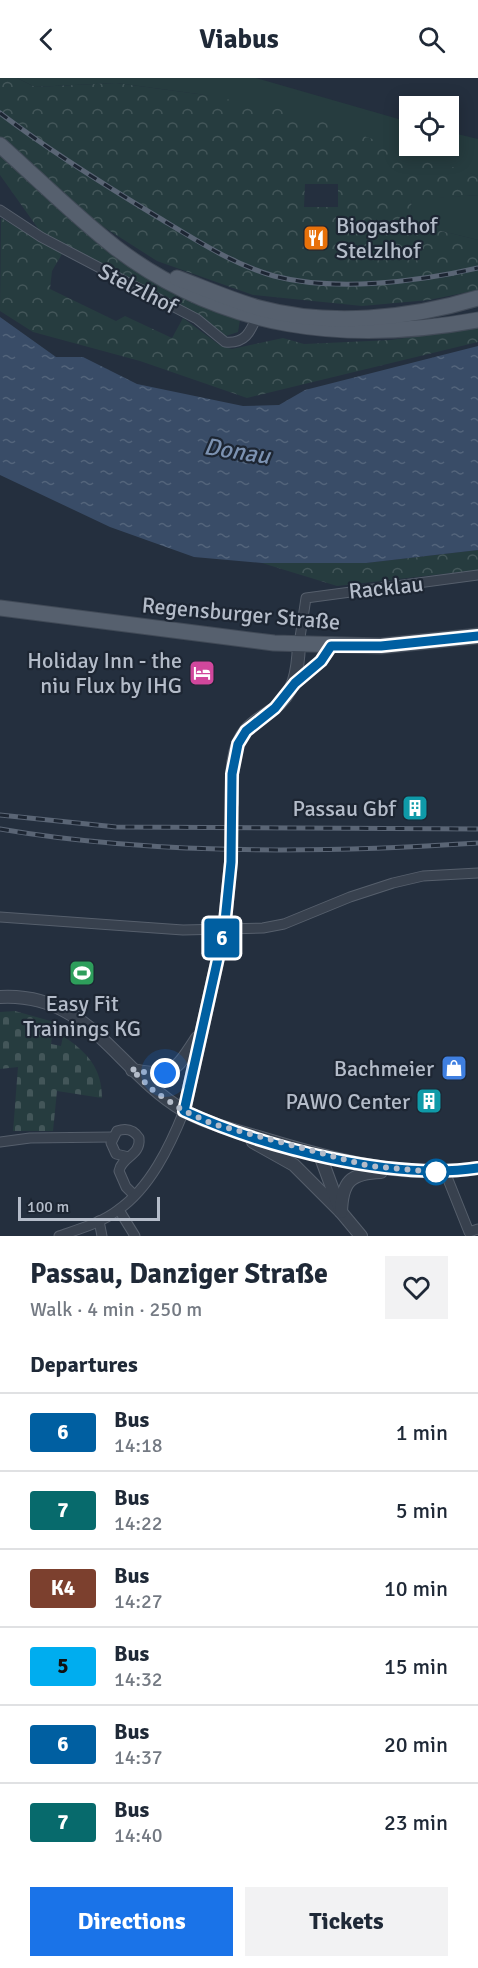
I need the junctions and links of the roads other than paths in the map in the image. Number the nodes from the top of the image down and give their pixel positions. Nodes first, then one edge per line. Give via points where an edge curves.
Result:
1 (0, 145) edge
2 (0, 210) edge
3 (476, 303) edge
4 (259, 314) junction
5 (478, 320) edge
6 (421, 329) junction
7 (478, 575) edge
8 (0, 608) edge
9 (478, 636) edge
10 (299, 644) junction
11 (331, 646) junction
12 (295, 683) junction
13 (232, 803) tunnel mouth
14 (231, 862) tunnel mouth
15 (478, 873) edge
16 (0, 917) edge
17 (224, 931) junction
18 (0, 997) edge
19 (201, 1032) junction
20 (131, 1069) junction
21 (184, 1111) junction
22 (213, 1124) junction
23 (112, 1137) junction
24 (0, 1142) edge
25 (320, 1155) junction
26 (129, 1157) junction
27 (478, 1168) edge
28 (406, 1171) junction
29 (445, 1172) junction
30 (134, 1195) junction
31 (119, 1210) junction
32 (341, 1212) junction
33 (99, 1221) junction
34 (478, 1229) edge
35 (59, 1236) edge
36 (102, 1236) edge
37 (135, 1236) edge
38 (361, 1236) edge

1 - 4 main road via 98,234 138,263 206,302
2 - 4 street, Stelzlhof via 51,243 197,319 225,342 241,342
3 - 4 main road via 363,318
3 - 6 main road
4 - 6 main road via 333,329
5 - 6 main road
7 - 10 street, Racklau via 306,598
8 - 10 main road, Regensburger Straße
9 - 11 main road, Regensburger Straße via 381,646
10 - 11 main road, Regensburger Straße
10 - 12 street
11 - 12 street via 321,661
12 - 13 street via 275,708 246,731 238,744
14 - 17 street
15 - 17 street via 413,879 350,897 284,924
16 - 17 street
17 - 19 street
18 - 20 street via 30,998 67,1011 100,1035
19 - 20 street via 175,1068 156,1075
19 - 21 street
20 - 21 street via 155,1092
21 - 22 street
21 - 30 street via 161,1160
22 - 25 street
22 - 32 street via 273,1151 294,1165
23 - 24 street
23 - 26 street via 112,1150
23 - 26 street via 123,1129 135,1133 139,1144
25 - 28 street
25 - 32 street
26 - 30 street via 123,1161 120,1172
27 - 29 street
28 - 29 street
28 - 32 street via 369,1173 351,1179 341,1195
29 - 34 street via 469,1232
30 - 31 street
31 - 33 street
31 - 37 street
32 - 38 street
33 - 35 street
33 - 36 street

